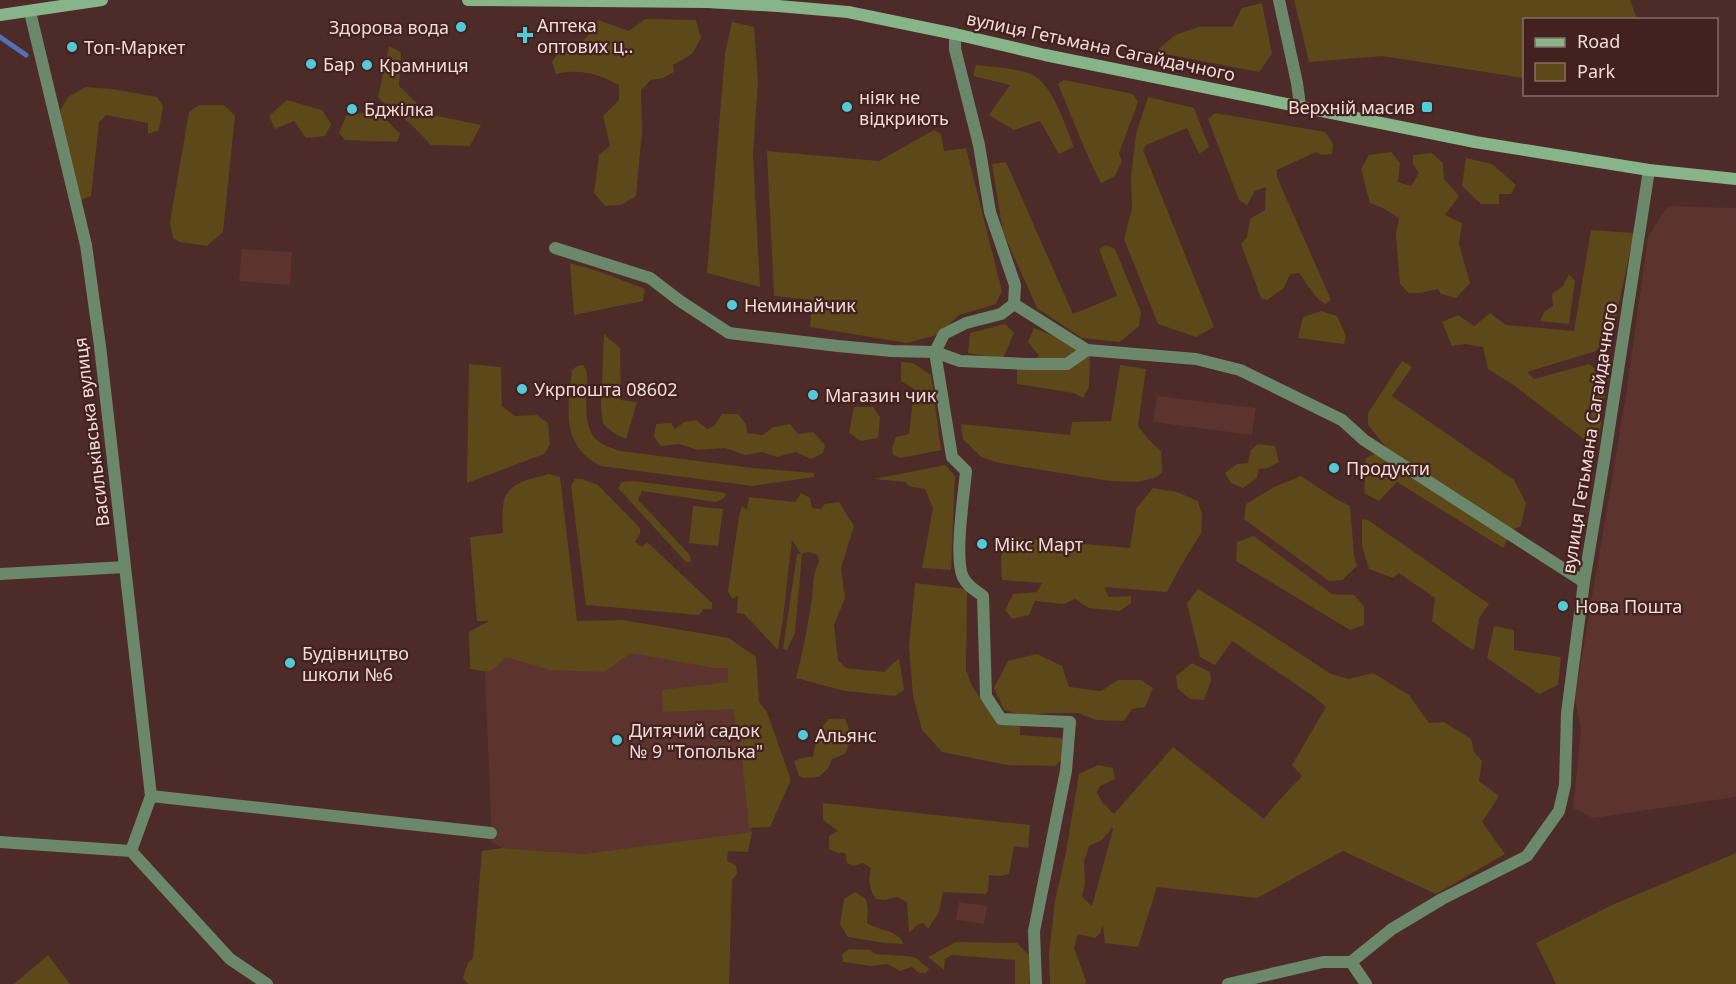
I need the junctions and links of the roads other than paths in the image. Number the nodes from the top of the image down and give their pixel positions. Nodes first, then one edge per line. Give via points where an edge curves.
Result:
1 (102, 0) edge
2 (468, 0) edge
3 (1279, 0) edge
4 (30, 12) junction
5 (0, 15) edge
6 (955, 34) junction
7 (1300, 106) junction
8 (1649, 170) junction
9 (1736, 179) edge
10 (555, 248) dead end
11 (1014, 304) junction
12 (1088, 350) junction
13 (935, 352) junction
14 (125, 567) junction
15 (0, 574) edge
16 (1584, 582) junction
17 (151, 796) junction
18 (491, 833) dead end
19 (0, 842) edge
20 (131, 851) junction
21 (1351, 962) junction
22 (267, 984) edge
23 (1036, 984) edge
24 (1228, 984) edge
25 (1366, 984) edge

1 - 4 main road
2 - 6 main road, вулиця Гетьмана Сагайдачного via 778,6 848,12
3 - 7 street
4 - 5 main road
4 - 14 street, Васильківська вулиця via 86,245
6 - 7 main road, вулиця Гетьмана Сагайдачного
6 - 11 street via 990,212 1015,285
7 - 8 main road, вулиця Гетьмана Сагайдачного via 1475,142
8 - 9 main road, вулиця Гетьмана Сагайдачного
8 - 16 street, вулиця Гетьмана Сагайдачного
10 - 13 street via 650,278 729,333
11 - 12 street
11 - 13 street via 1001,314 966,323 945,334
12 - 13 street via 1067,364 960,361
12 - 16 street via 1196,359 1240,370 1342,420 1364,440
13 - 23 street via 952,457 966,471 958,560 967,585 983,596 986,696 1001,719 1070,722 1066,771 1034,931
14 - 15 street
14 - 17 street, Васильківська вулиця
16 - 21 street, вулиця Гетьмана Сагайдачного via 1567,713 1565,785 1559,811 1527,856 1442,898 1392,929
17 - 18 street
17 - 20 street, Васильківська вулиця
19 - 20 street
20 - 22 street via 230,958
21 - 24 street via 1323,962
21 - 25 street

